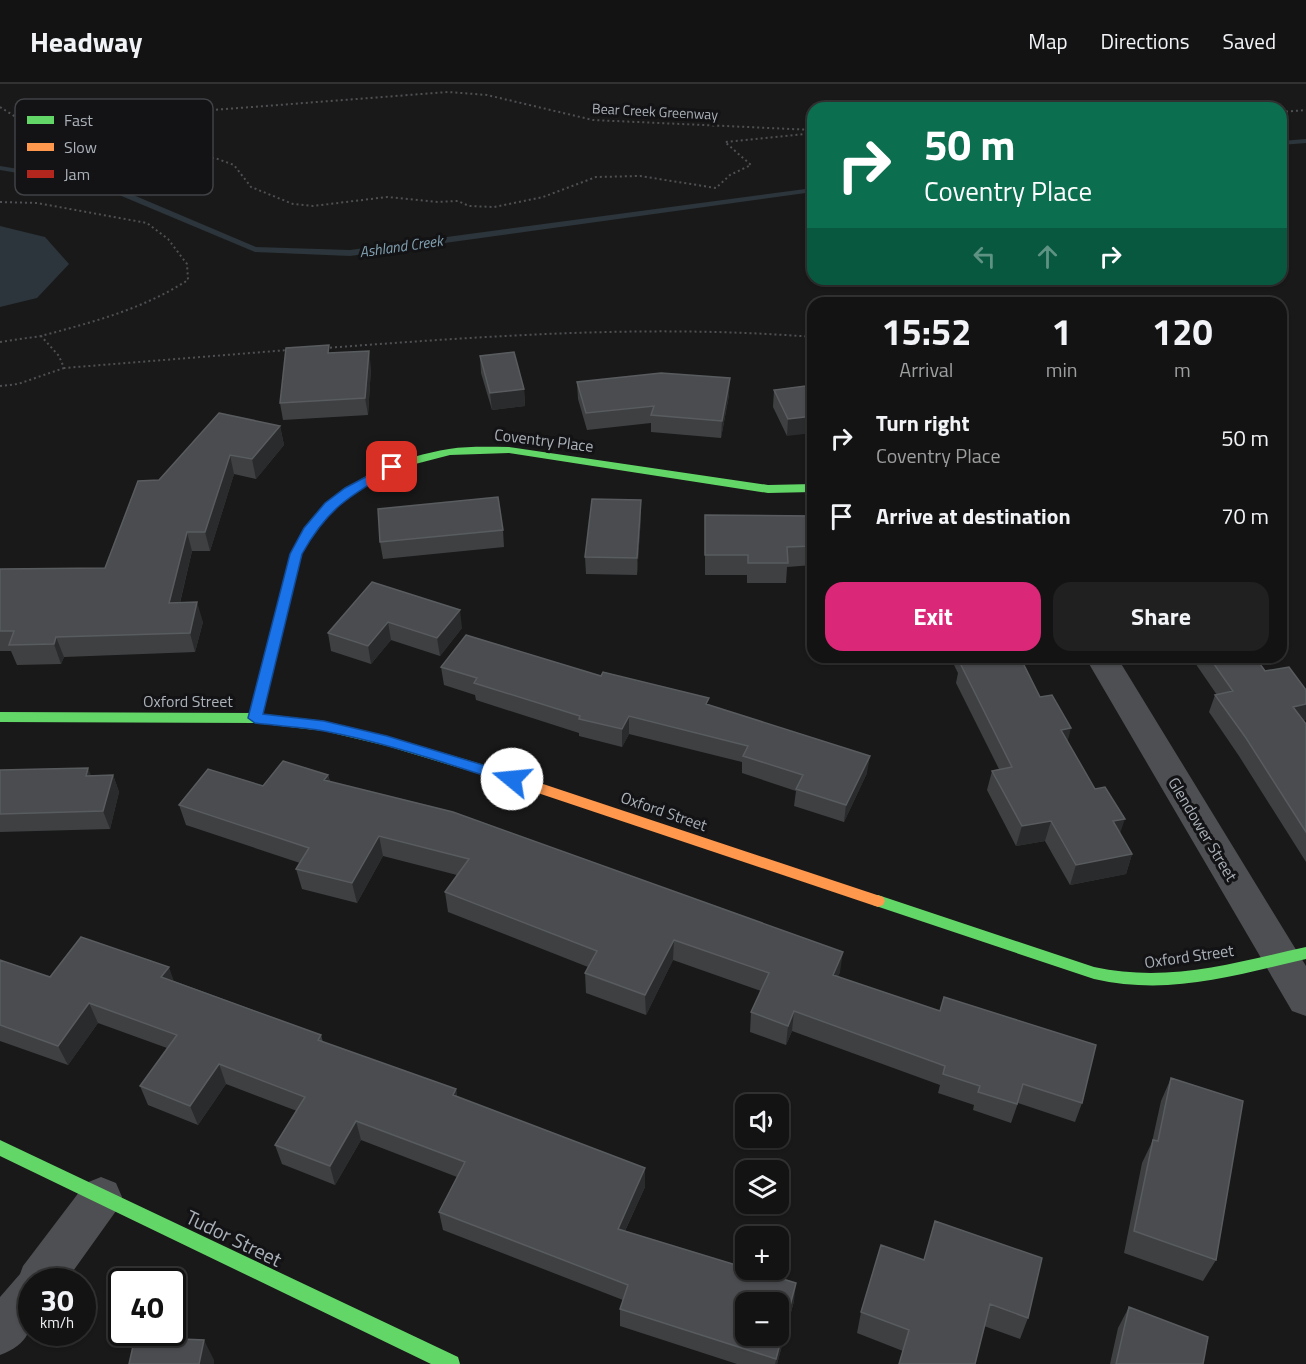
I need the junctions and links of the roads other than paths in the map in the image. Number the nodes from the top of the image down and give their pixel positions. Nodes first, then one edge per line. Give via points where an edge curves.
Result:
1 (807, 488) edge
2 (1105, 663) edge
3 (0, 717) edge
4 (255, 718) junction
5 (1293, 955) edge
6 (1306, 1000) edge
7 (0, 1148) edge
8 (101, 1197) junction
9 (49, 1268) edge
10 (18, 1309) edge
11 (0, 1333) edge
12 (451, 1364) edge

1 - 4 street, Coventry Place via 768,489 510,450 450,452 392,467 349,491 310,528 296,554
2 - 5 street, Glendower Street
3 - 4 street, Oxford Street
4 - 5 street, Oxford Street via 324,726 420,751 1121,980 1187,976
5 - 6 street, Glendower Street
7 - 8 street, Tudor Street
8 - 9 street
8 - 12 street, Tudor Street
10 - 11 street

